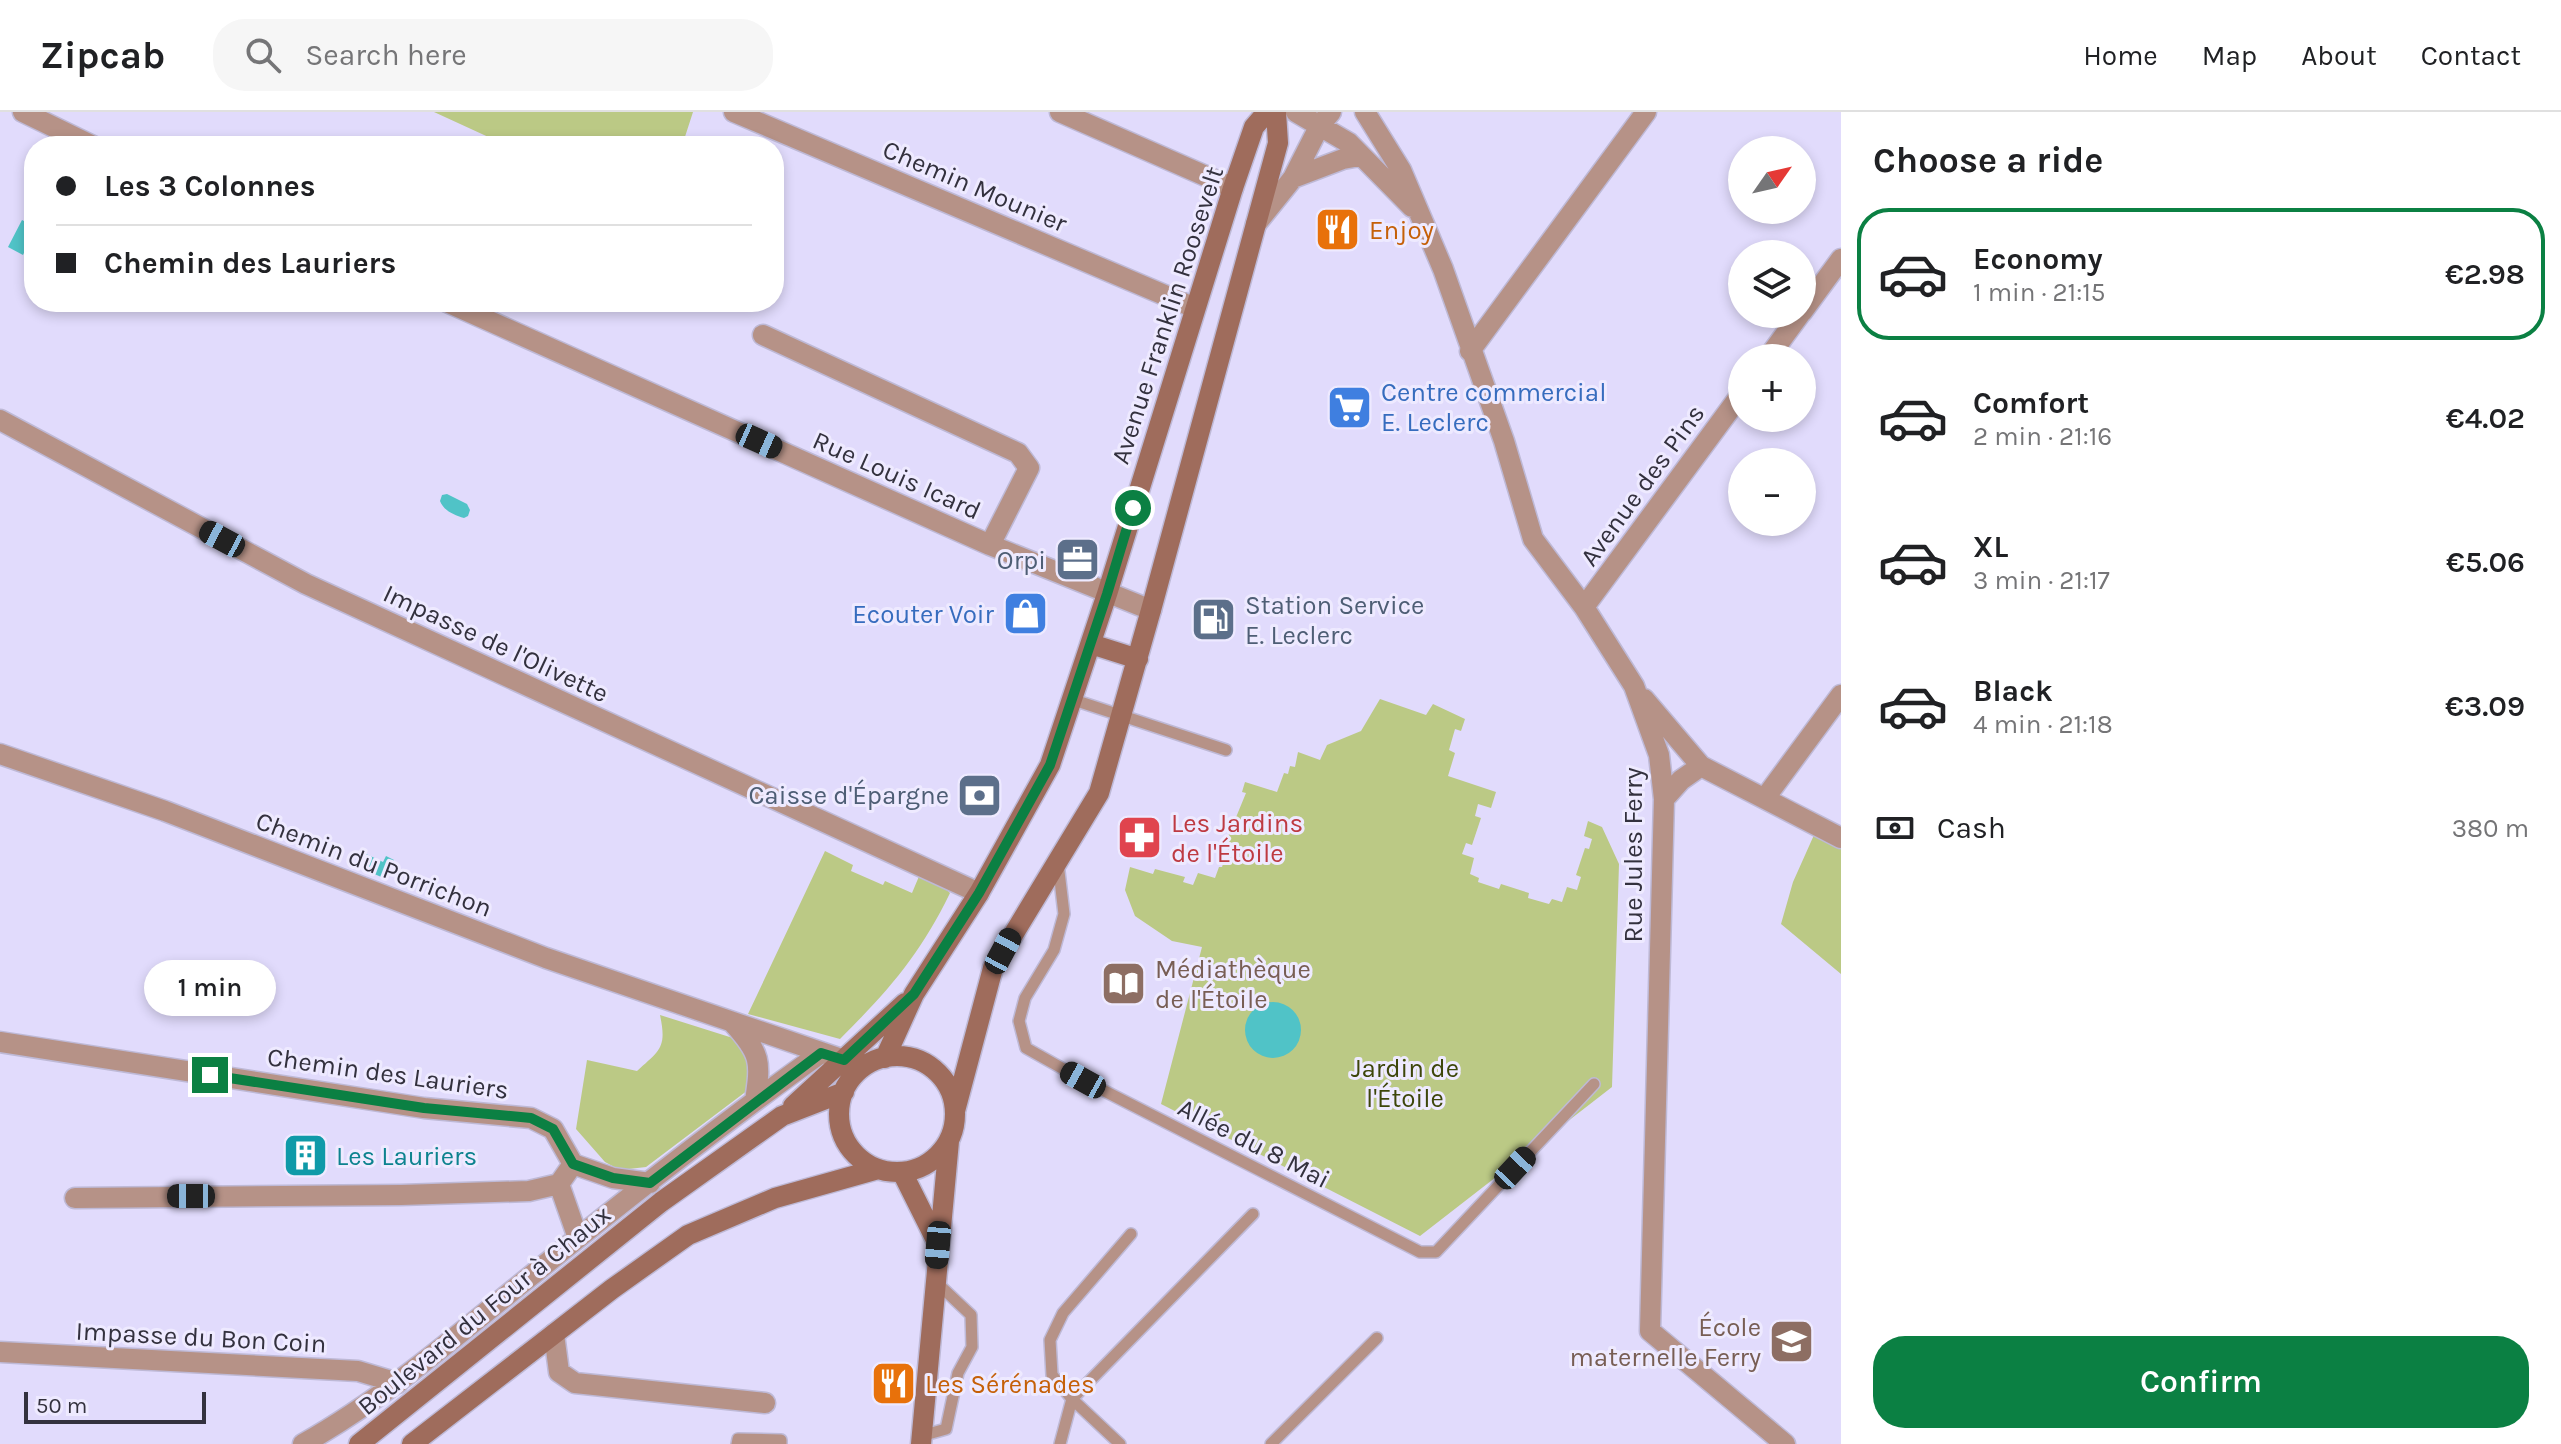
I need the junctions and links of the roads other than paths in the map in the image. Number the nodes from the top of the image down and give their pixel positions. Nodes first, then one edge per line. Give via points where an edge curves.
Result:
1 (23, 112) edge
2 (734, 112) edge
3 (1060, 112) edge
4 (1267, 112) edge
5 (1276, 112) edge
6 (1296, 112) edge
7 (1365, 112) edge
8 (1646, 112) edge
9 (1326, 118) edge
10 (72, 136) edge
11 (1360, 156) junction
12 (1293, 178) junction
13 (1233, 188) junction
14 (1417, 211) junction
15 (1256, 224) junction
16 (1841, 259) edge
17 (1816, 293) edge
18 (1195, 308) junction
19 (469, 312) edge
20 (763, 335) dead end
21 (1470, 351) junction
22 (1728, 412) edge
23 (0, 420) edge
24 (990, 545) junction
25 (1107, 594) junction
26 (1584, 607) junction
27 (1151, 610) junction
28 (1091, 644) junction
29 (1138, 659) junction
30 (1634, 686) junction
31 (1841, 695) edge
32 (1071, 699) junction
33 (1121, 715) junction
34 (1226, 750) dead end
35 (0, 754) edge
36 (1701, 766) junction
37 (1765, 798) junction
38 (1664, 799) junction
39 (1841, 838) edge
40 (1058, 862) junction
41 (979, 893) junction
42 (914, 994) junction
43 (730, 1020) junction
44 (0, 1042) edge
45 (821, 1053) junction
46 (885, 1058) junction
47 (844, 1060) junction
48 (1594, 1084) dead end
49 (844, 1092) junction
50 (755, 1101) junction
51 (955, 1111) junction
52 (782, 1116) junction
53 (949, 1141) junction
54 (573, 1164) junction
55 (878, 1169) junction
56 (902, 1172) junction
57 (650, 1183) junction
58 (559, 1184) junction
59 (75, 1198) dead end
60 (1253, 1214) dead end
61 (1131, 1234) dead end
62 (578, 1238) junction
63 (938, 1245) junction
64 (935, 1282) junction
65 (554, 1334) junction
66 (1377, 1338) dead end
67 (0, 1352) edge
68 (398, 1383) junction
69 (1072, 1399) junction
70 (765, 1403) dead end
71 (921, 1440) edge
72 (303, 1444) edge
73 (359, 1444) edge
74 (412, 1444) edge
75 (737, 1444) edge
76 (781, 1444) edge
77 (1060, 1444) edge
78 (1120, 1444) edge
79 (1271, 1444) edge
80 (1785, 1444) edge

1 - 10 street
2 - 18 street, Chemin Mounier
3 - 13 street
4 - 13 main road, Avenue Franklin Roosevelt via 1254,127
5 - 15 main road, Avenue Franklin Roosevelt via 1278,143
6 - 9 street, Rue Jules Ferry
7 - 14 street, Rue Jules Ferry via 1401,170
8 - 21 street
9 - 11 street, Rue Jules Ferry
9 - 12 street, Avenue Franklin Roosevelt
11 - 12 street
11 - 14 street, Rue Jules Ferry
12 - 15 street, Avenue Franklin Roosevelt
13 - 18 main road, Avenue Franklin Roosevelt
14 - 21 street, Rue Jules Ferry
15 - 27 main road, Avenue Franklin Roosevelt
16 - 17 street
18 - 25 main road, Avenue Franklin Roosevelt
19 - 24 street, Rue Louis Icard
20 - 24 street via 1018,453 1029,468
21 - 26 street, Rue Jules Ferry via 1533,539
22 - 26 street, Avenue des Pins
23 - 41 street, Impasse de l'Olivette via 306,584
24 - 25 street, Rue Louis Icard
25 - 27 street, Rue Louis Icard
25 - 28 main road, Avenue Franklin Roosevelt
26 - 30 street, Rue Jules Ferry
27 - 29 main road, Avenue Franklin Roosevelt
28 - 29 main road
28 - 32 main road, Avenue Franklin Roosevelt
29 - 33 main road, Avenue Franklin Roosevelt
30 - 36 street
30 - 38 street, Rue Jules Ferry via 1659,755
31 - 37 street
32 - 33 lane
32 - 41 main road, Avenue Franklin Roosevelt via 1050,765
33 - 34 lane
33 - 40 main road, Avenue Franklin Roosevelt via 1099,793
35 - 43 street, Chemin du Porrichon via 165,811 546,958
36 - 37 street
36 - 38 street
37 - 39 street
38 - 80 street, Rue Jules Ferry via 1650,1331
40 - 48 lane, Allée du 8 Mai via 1064,914 1054,950 1025,998 1019,1021 1026,1048 1420,1252 1436,1252
40 - 51 main road, Avenue Franklin Roosevelt via 993,968
41 - 42 main road, Avenue Franklin Roosevelt
42 - 46 main road, Avenue Franklin Roosevelt
42 - 47 main road
43 - 45 street, Chemin du Porrichon
43 - 50 street via 754,1047 760,1071
44 - 54 street, Chemin des Lauriers via 424,1108 531,1118 553,1129
45 - 47 street, Chemin du Porrichon
45 - 50 street
46 - 49 main road via 866,1065
46 - 51 main road via 905,1057 940,1075
47 - 52 main road
49 - 52 main road, Boulevard du Four à Chaux
49 - 55 main road via 841,1128 861,1159
50 - 57 street
51 - 53 main road
52 - 73 main road, Boulevard du Four à Chaux via 661,1202
53 - 56 main road via 921,1168
53 - 63 main road
54 - 57 street via 613,1178
54 - 58 street
55 - 56 main road
55 - 65 main road via 775,1198 688,1235
56 - 63 main road
57 - 62 street
58 - 59 street via 529,1191 401,1195
58 - 62 street
60 - 69 lane
61 - 69 lane via 1063,1313 1050,1340 1052,1375
62 - 68 street
63 - 64 main road
64 - 71 main road
64 - 71 lane via 971,1315 972,1347 958,1373 946,1429
65 - 70 street via 559,1372 575,1383
65 - 74 main road
66 - 79 lane
67 - 68 street, Impasse du Bon Coin via 358,1371
68 - 72 street
69 - 77 lane
69 - 78 lane
75 - 76 lane via 738,1439

